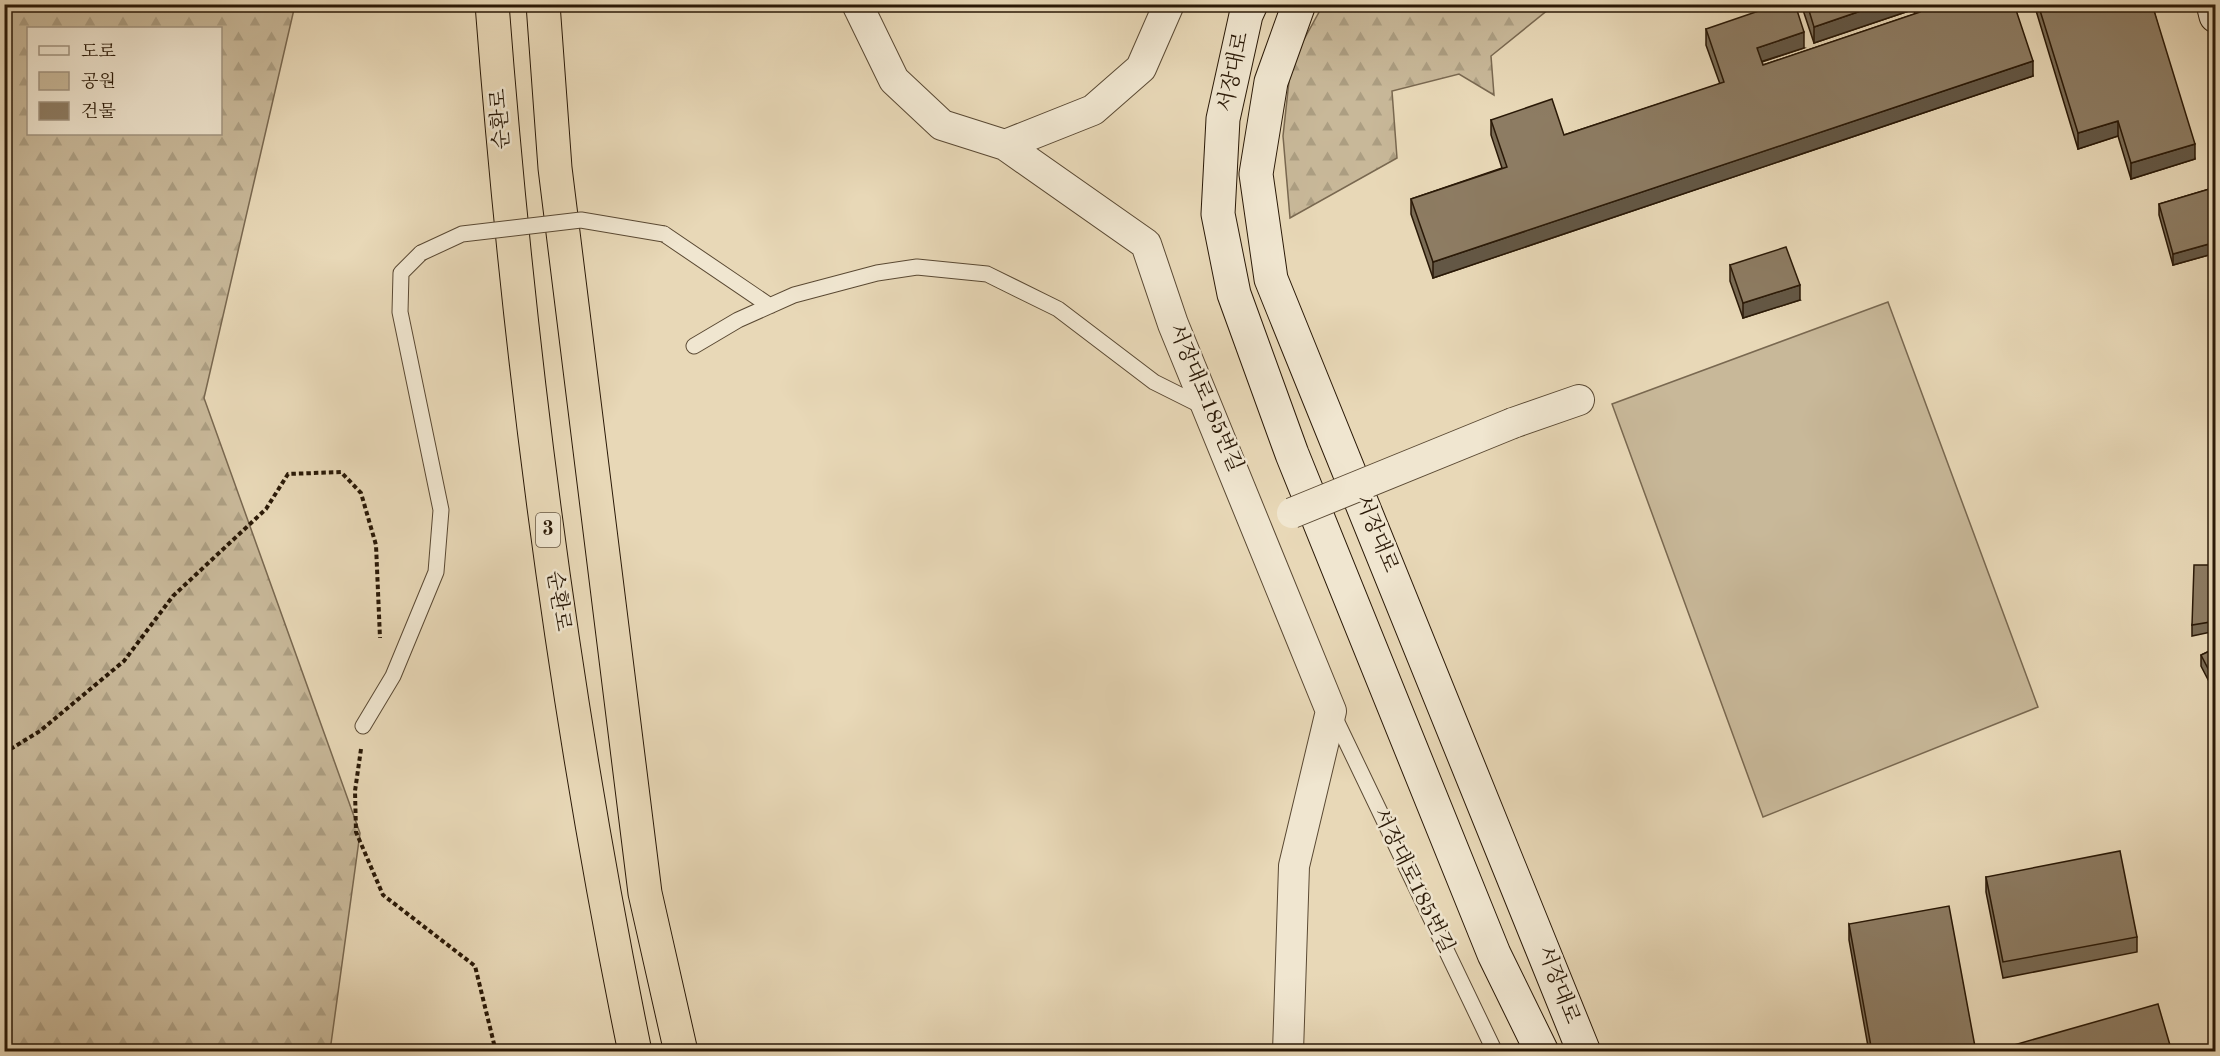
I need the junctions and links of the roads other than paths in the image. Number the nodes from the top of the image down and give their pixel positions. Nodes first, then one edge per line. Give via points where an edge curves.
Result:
1 (492, 4) edge
2 (543, 4) edge
3 (857, 4) edge
4 (1169, 4) edge
5 (1251, 4) edge
6 (1299, 4) edge
7 (2213, 4) edge
8 (2216, 16) edge
9 (1005, 145) junction
10 (770, 306) junction
11 (694, 346) dead end
12 (1579, 400) dead end
13 (1209, 409) junction
14 (1260, 530) junction
15 (1331, 711) junction
16 (363, 726) road end
17 (1494, 954) junction
18 (635, 1052) edge
19 (681, 1052) edge
20 (1288, 1052) edge
21 (1495, 1052) edge
22 (1516, 1052) edge
23 (1542, 1052) edge
24 (1584, 1052) edge

1 - 18 highway, 순환로 / 3 via 504,166 538,470 600,882
2 - 19 highway via 557,180 642,870
3 - 9 street, 서장대로185번길 via 894,80 942,125
4 - 9 street via 1141,68 1093,110
5 - 17 street, 서장대로 via 1223,119 1218,214 1234,294 1292,454
6 - 24 street, 서장대로 via 1271,82 1256,174 1271,279
7 - 8 street
9 - 13 street, 서장대로185번길 via 1146,244 1173,324
10 - 11 lane
10 - 13 lane via 794,295 917,267 987,274 1058,309 1154,382
10 - 16 lane, bridge via 664,234 580,220 462,234 421,253 401,273 400,312 441,510 436,572 393,676
12 - 14 street, bridge via 1292,513
13 - 14 street, 서장대로185번길
14 - 15 street, 서장대로185번길
15 - 20 street via 1294,866
15 - 21 lane, 서장대로185번길
17 - 22 street
17 - 23 street, 서장대로

